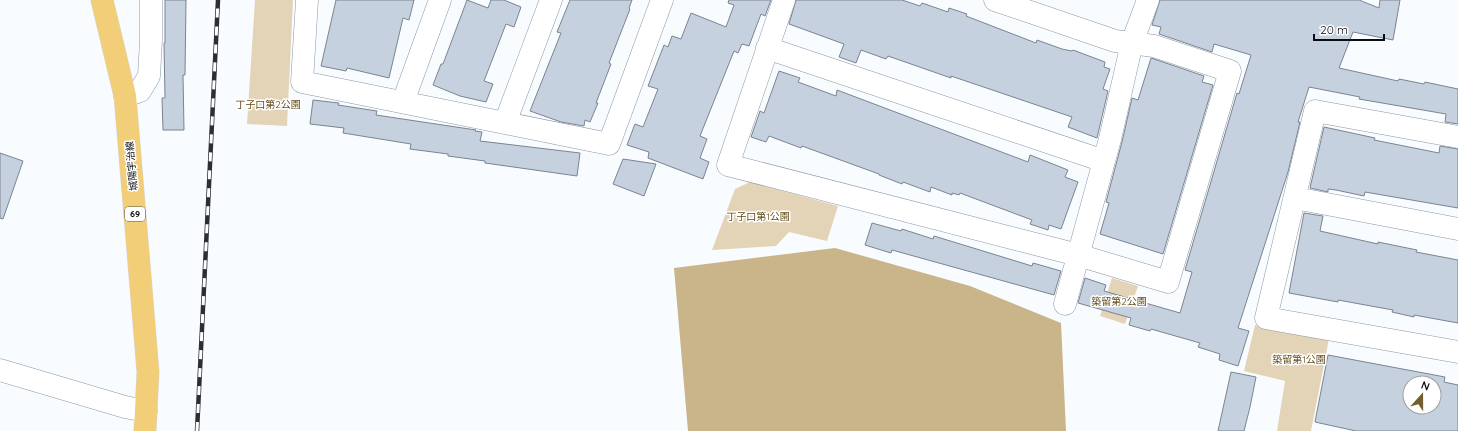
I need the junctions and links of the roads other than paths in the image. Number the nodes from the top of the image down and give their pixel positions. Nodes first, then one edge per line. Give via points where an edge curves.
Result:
1 (102, 0) edge
2 (151, 0) edge
3 (307, 0) edge
4 (440, 0) edge
5 (551, 0) edge
6 (662, 0) edge
7 (784, 0) edge
8 (995, 0) edge
9 (1148, 0) edge
10 (1132, 43) junction
11 (768, 48) junction
12 (125, 96) junction
13 (403, 102) junction
14 (505, 123) junction
15 (1458, 137) edge
16 (1104, 161) junction
17 (1295, 198) junction
18 (1458, 229) edge
19 (1078, 255) junction
20 (1065, 304) dead end
21 (1458, 352) edge
22 (0, 370) edge
23 (146, 421) edge

1 - 12 main road, 城陽宇治線 / 69
2 - 12 street via 149,76 140,91
3 - 13 street via 302,82
4 - 13 street
5 - 14 street
6 - 14 street via 609,144
7 - 11 street
8 - 10 street via 1115,41
9 - 10 street
10 - 16 street
10 - 19 street via 1154,46 1230,71 1168,282
11 - 16 street
11 - 19 street via 728,165
12 - 23 main road, 城陽宇治線 / 69 via 148,372
13 - 14 street
15 - 17 street via 1315,111
16 - 19 street
17 - 18 street
17 - 21 street via 1266,318
19 - 20 street
22 - 23 street via 125,407

